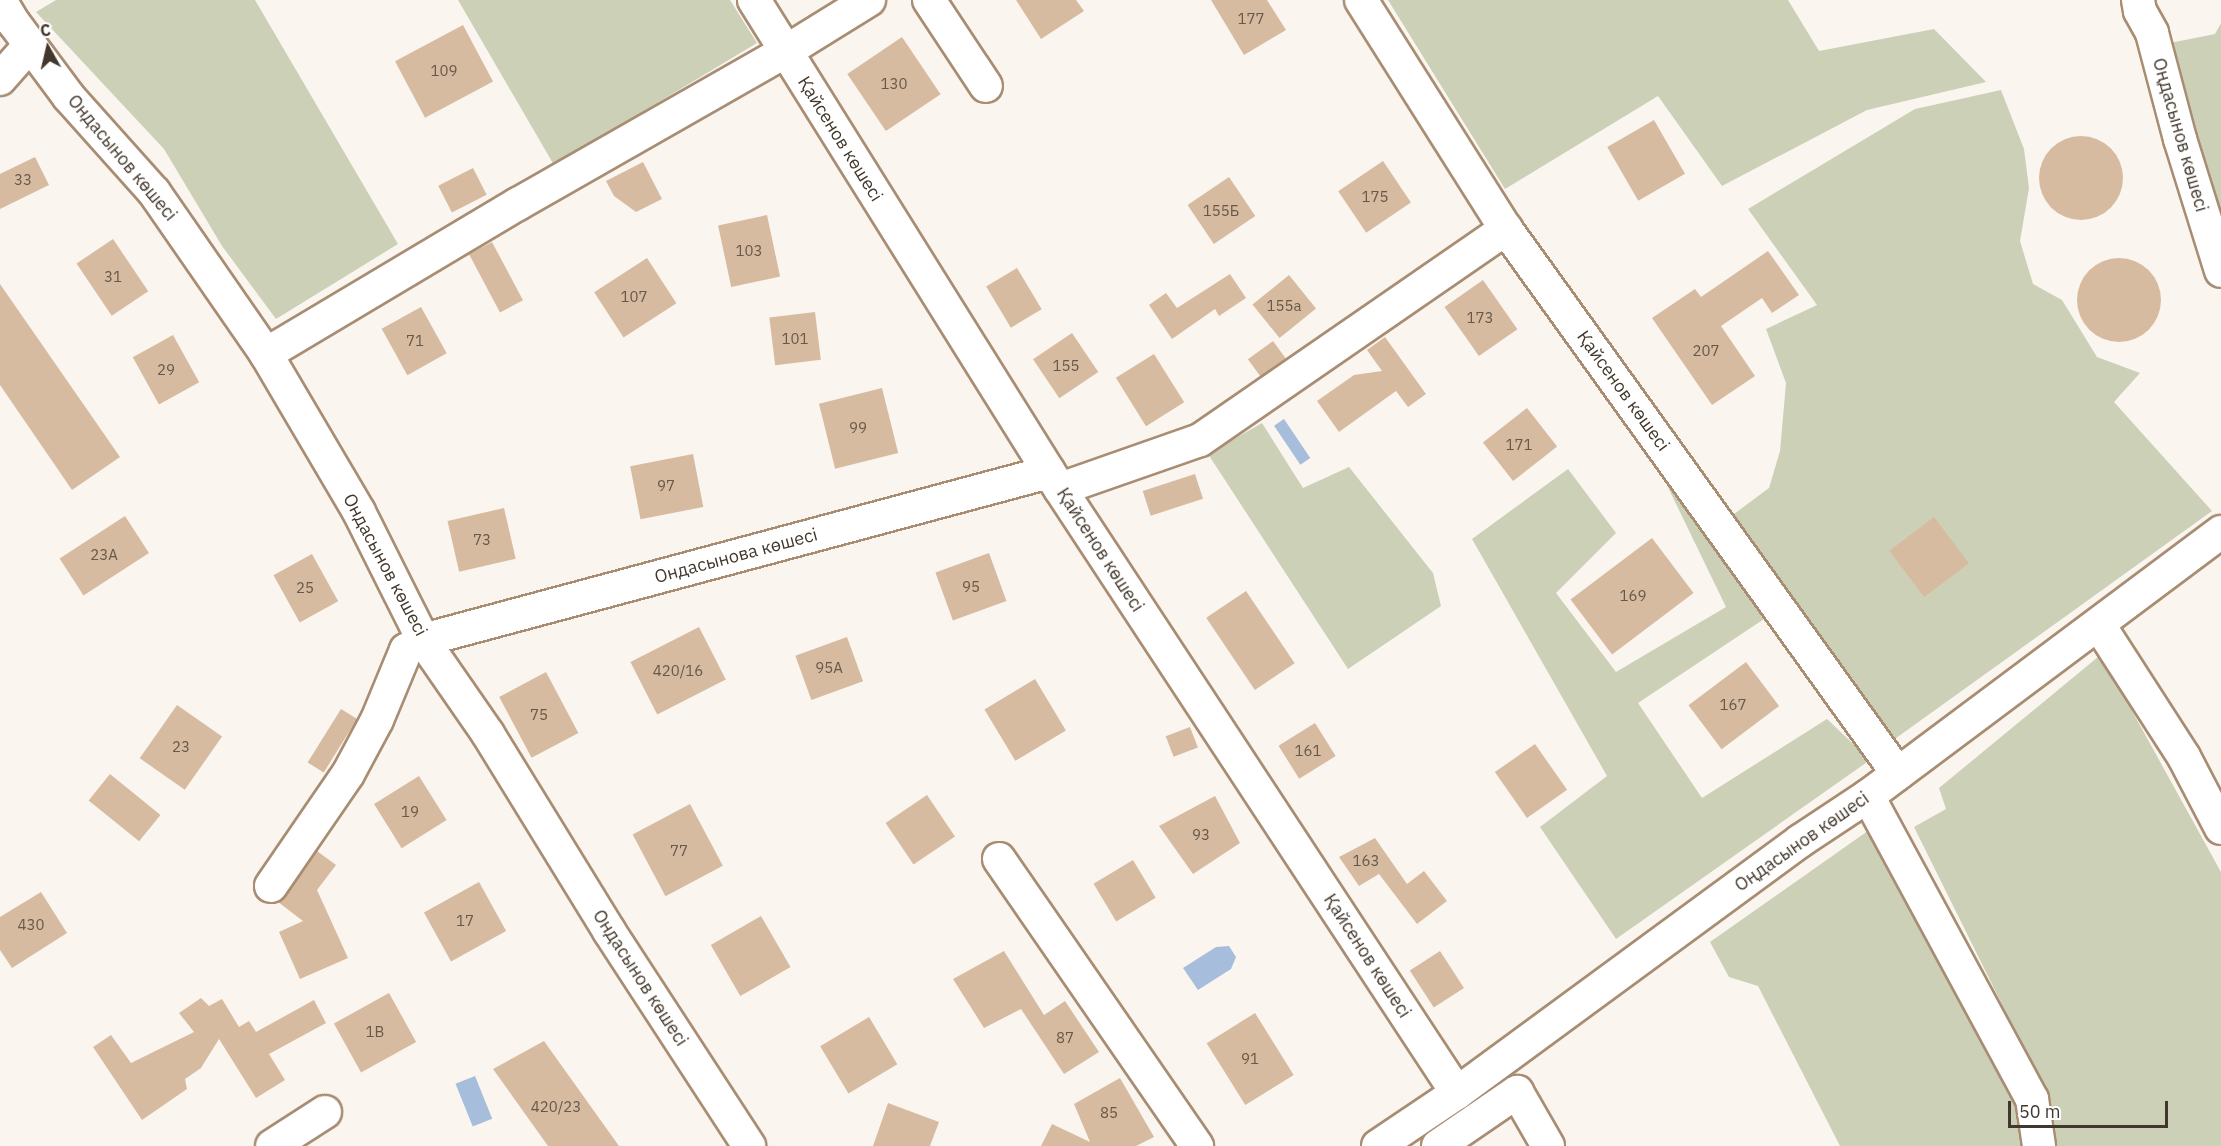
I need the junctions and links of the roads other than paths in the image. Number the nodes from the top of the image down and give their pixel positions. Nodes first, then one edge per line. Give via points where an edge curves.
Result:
1 (0, 0) edge
2 (754, 0) edge
3 (869, 0) edge
4 (929, 0) edge
5 (1361, 0) edge
6 (2138, 0) edge
7 (30, 45) junction
8 (785, 52) junction
9 (0, 79) edge
10 (986, 86) dead end
11 (1506, 229) junction
12 (2221, 271) edge
13 (267, 354) junction
14 (1055, 481) junction
15 (2221, 532) edge
16 (2099, 625) junction
17 (423, 640) junction
18 (1898, 774) junction
19 (1868, 796) junction
20 (2221, 828) edge
21 (999, 859) dead end
22 (271, 886) dead end
23 (1457, 1093) junction
24 (325, 1112) dead end
25 (272, 1146) edge
26 (749, 1146) edge
27 (1197, 1146) edge
28 (1378, 1146) edge
29 (1438, 1146) edge
30 (1548, 1146) edge
31 (2039, 1146) edge

1 - 7 street, Ондасынов көшесі
2 - 8 street, Қайсенов көшесі
3 - 8 street
4 - 10 street
5 - 11 street, Қайсенов көшесі
6 - 12 street, Оңдасынов көшесі via 2152,33
7 - 9 street
7 - 13 street, Ондасынов көшесі via 69,97 154,192
8 - 13 street via 518,204
8 - 14 street, Қайсенов көшесі
11 - 14 street, Ондасынова көшесі via 1200,440
11 - 18 street, Қайсенов көшесі
13 - 17 street, Ондасынов көшесі via 359,512
14 - 17 street, Ондасынова көшесі
14 - 23 street, Қайсенов көшесі
15 - 16 street, Оңдасынов көшесі
16 - 18 street, Оңдасынов көшесі
16 - 20 street via 2184,758
17 - 22 street via 406,650 377,720 348,774
17 - 26 street, Ондасынов көшесі via 488,734 609,931
18 - 19 street, Оңдасынов көшесі
19 - 23 street, Оңдасынов көшесі
19 - 31 street via 2032,1099
21 - 27 street
23 - 28 street, Оңдасынов көшесі
24 - 25 street
29 - 30 street via 1516,1092

